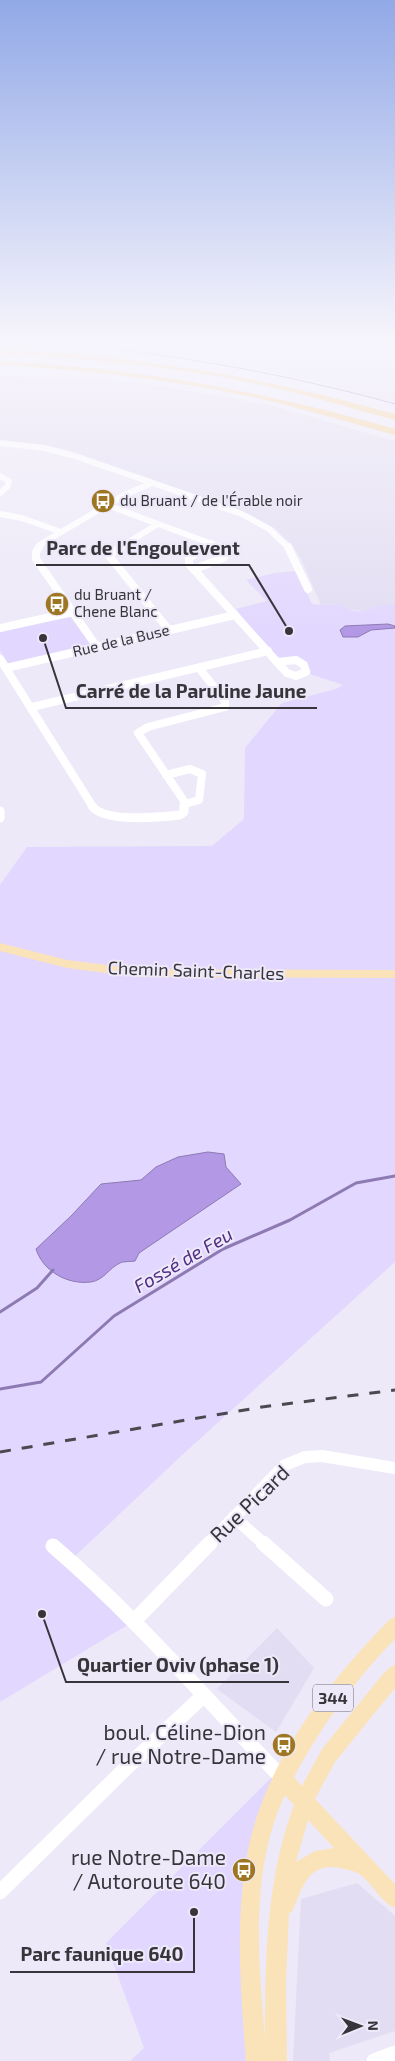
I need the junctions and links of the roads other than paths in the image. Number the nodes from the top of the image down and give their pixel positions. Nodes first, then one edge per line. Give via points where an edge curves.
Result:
1 (0, 443) edge
2 (0, 448) edge
3 (0, 476) edge
4 (145, 483) junction
5 (0, 493) edge
6 (107, 505) junction
7 (0, 514) edge
8 (158, 524) junction
9 (61, 532) junction
10 (211, 543) junction
11 (195, 569) junction
12 (308, 589) dead end
13 (73, 612) junction
14 (236, 615) junction
15 (0, 628) edge
16 (168, 630) junction
17 (97, 647) junction
18 (268, 651) junction
19 (0, 659) edge
20 (277, 662) dead end
21 (6, 668) junction
22 (199, 668) junction
23 (32, 707) junction
24 (166, 775) junction
25 (185, 804) junction
26 (0, 811) edge
27 (0, 818) edge
28 (0, 947) edge
29 (395, 974) edge
30 (395, 1468) edge
31 (234, 1516) junction
32 (53, 1546) dead end
33 (326, 1599) dead end
34 (134, 1621) junction
35 (395, 1626) edge
36 (395, 1674) edge
37 (204, 1695) junction
38 (282, 1778) junction
39 (304, 1802) junction
40 (362, 1865) junction
41 (0, 1892) edge
42 (395, 1898) edge
43 (276, 1979) junction
44 (395, 2053) edge
45 (258, 2061) edge
46 (276, 2061) edge
47 (374, 2061) edge

1 - 4 street via 66,453
2 - 4 street via 62,457
3 - 5 street via 9,481
4 - 6 street
4 - 12 street via 272,535 289,548
6 - 8 street
6 - 9 street
7 - 9 street
8 - 10 street
8 - 16 street via 112,553 110,558
9 - 13 street via 41,544 36,559
10 - 11 street via 189,558 188,564
10 - 11 street via 224,549 225,556
11 - 14 street
13 - 15 street
13 - 17 street
14 - 16 street, Rue de la Buse
14 - 18 street
16 - 17 street, Rue de la Buse
17 - 21 street, Rue de la Buse
18 - 20 street
18 - 22 street
19 - 21 street
21 - 23 street
22 - 23 street
22 - 24 street via 225,701 225,707 148,727 138,733
23 - 25 street via 98,813 172,816 184,812
24 - 25 street
24 - 25 street via 188,769 202,774 200,800
26 - 27 street
28 - 29 main road, Chemin Saint-Charles via 67,964 139,973
30 - 31 street, Rue Picard via 322,1456 305,1457 285,1466
31 - 33 street
31 - 34 street, Rue Picard
32 - 34 street
34 - 37 street
35 - 38 main road, 344 via 344,1680
36 - 39 main road, 344 via 327,1758
37 - 38 street
37 - 41 street
38 - 39 main road
38 - 45 main road via 262,1830 252,1882 249,1951
39 - 40 main road
39 - 43 main road via 288,1851 278,1908
40 - 42 main road
40 - 43 main road via 324,1858 298,1873 286,1898
43 - 46 main road
44 - 47 street

